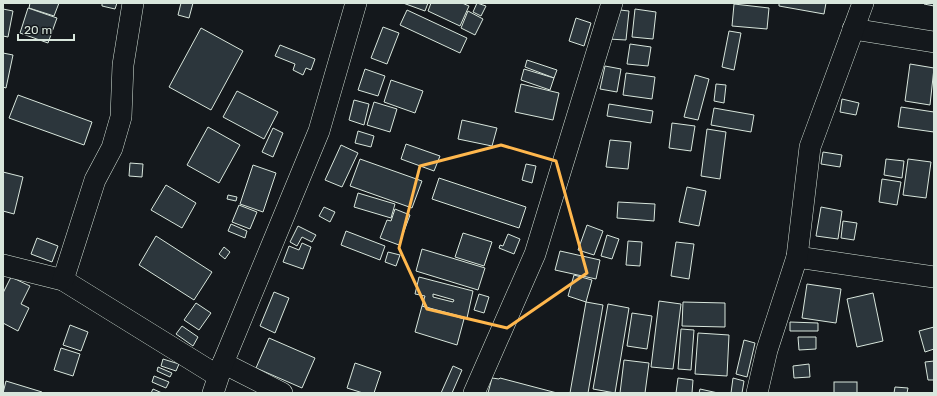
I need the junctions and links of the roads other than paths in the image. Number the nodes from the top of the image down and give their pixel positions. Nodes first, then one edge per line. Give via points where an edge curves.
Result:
1 (133, 3) edge
2 (356, 3) edge
3 (612, 3) edge
4 (863, 3) edge
5 (853, 29) junction
6 (934, 42) edge
7 (797, 257) junction
8 (3, 265) edge
9 (934, 277) edge
10 (63, 280) junction
11 (218, 377) edge
12 (282, 393) edge
13 (474, 393) edge
14 (757, 393) edge

1 - 10 street via 123,65 121,117 112,148 95,180
2 - 11 street via 319,131
3 - 13 street via 535,254
4 - 5 street
5 - 6 street
5 - 7 street via 810,147
7 - 9 street
7 - 14 street via 767,350
8 - 10 street
10 - 11 street
11 - 12 street

